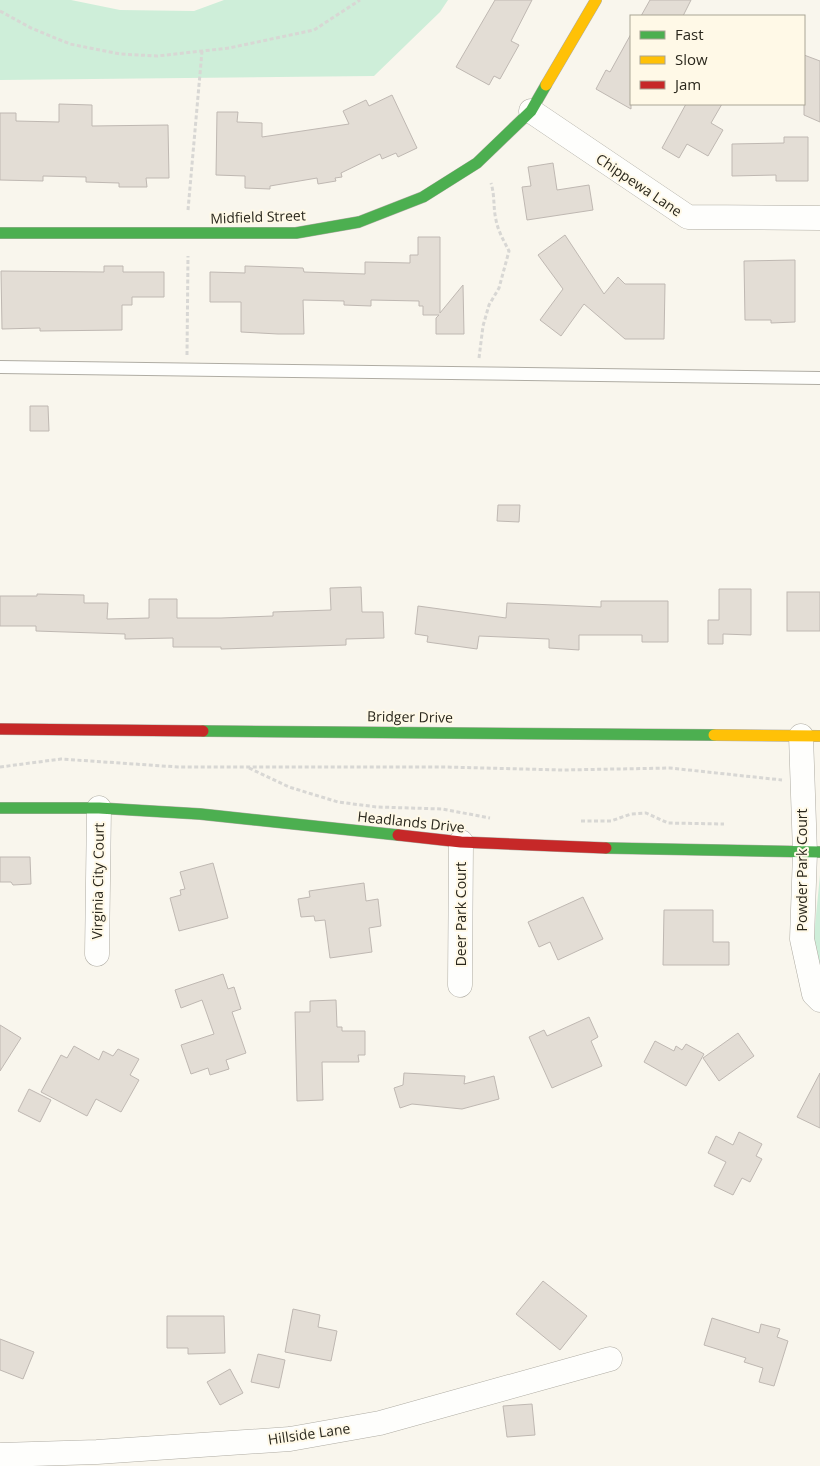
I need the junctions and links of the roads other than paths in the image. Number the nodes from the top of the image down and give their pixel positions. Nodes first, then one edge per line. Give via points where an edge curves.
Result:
1 (596, 0) edge
2 (531, 111) junction
3 (820, 218) edge
4 (0, 233) edge
5 (0, 367) edge
6 (820, 378) edge
7 (0, 729) edge
8 (810, 736) edge
9 (0, 808) edge
10 (99, 808) junction
11 (461, 842) junction
12 (812, 852) edge
13 (97, 954) dead end
14 (460, 985) dead end
15 (820, 1000) edge
16 (610, 1359) dead end
17 (0, 1455) edge

1 - 2 street, Midfield Street
2 - 3 street, Chippewa Lane via 688,217
2 - 4 street, Midfield Street via 477,163 423,197 360,222 296,233
5 - 6 lane
7 - 8 street, Bridger Drive
8 - 12 street, Powder Park Court via 801,781
9 - 10 street, Headlands Drive
10 - 11 street, Headlands Drive via 200,814
10 - 13 street, Virginia City Court
11 - 12 street, Headlands Drive
11 - 14 street, Deer Park Court
12 - 15 street, Powder Park Court via 802,939 814,994
16 - 17 street, Hillside Lane via 380,1423 290,1439

